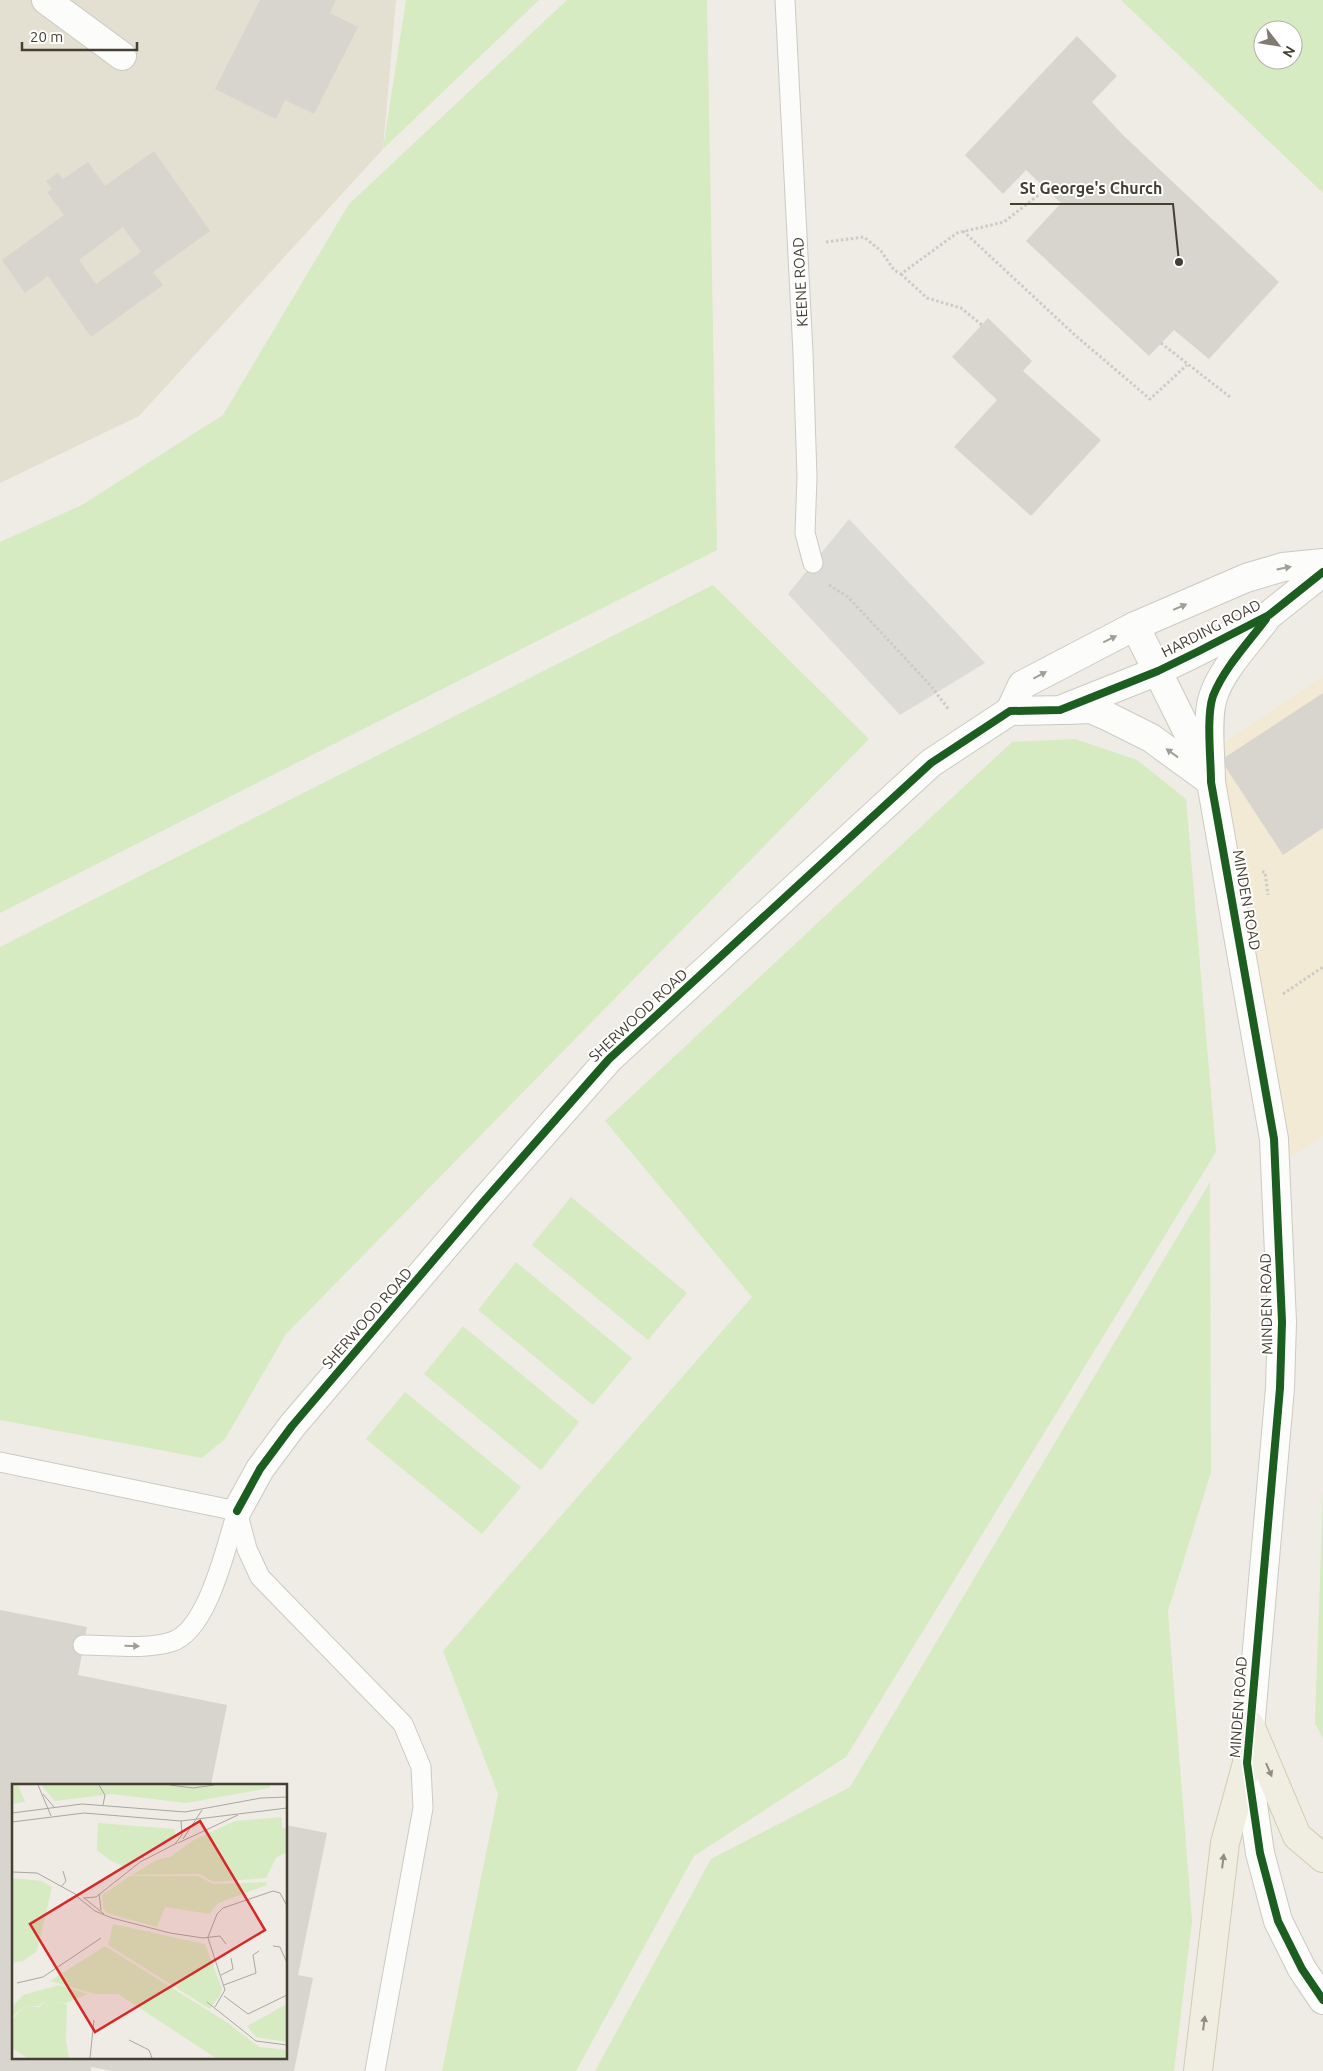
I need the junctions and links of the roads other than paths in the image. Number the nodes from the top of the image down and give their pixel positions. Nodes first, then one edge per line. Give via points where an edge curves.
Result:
1 (46, 0) edge
2 (785, 0) edge
3 (122, 56) dead end
4 (813, 562) dead end
5 (1323, 563) edge
6 (1323, 572) edge
7 (1269, 615) junction
8 (1135, 626) junction
9 (1158, 671) junction
10 (1010, 710) junction
11 (1060, 710) junction
12 (1212, 782) junction
13 (0, 1462) edge
14 (238, 1511) junction
15 (83, 1645) dead end
16 (1250, 1725) junction
17 (1247, 1762) junction
18 (1323, 1858) edge
19 (1323, 2000) edge
20 (375, 2071) edge
21 (1198, 2071) edge

1 - 3 street
2 - 4 lane, KEENE ROAD via 807,477 805,533
8 -> 5 street, HARDING ROAD via 1246,578 1283,567
6 - 7 street, HARDING ROAD
7 - 9 street, HARDING ROAD
7 - 12 street, MINDEN ROAD via 1212,697
8 - 9 street, MINDEN ROAD
10 -> 8 street via 1022,685
9 - 11 street
9 - 12 street, MINDEN ROAD
10 - 11 street
10 - 14 street, SHERWOOD ROAD via 931,763 609,1059 482,1202 292,1426 260,1469
12 -> 11 street via 1151,738 1109,717 1091,709
12 - 16 street, MINDEN ROAD via 1274,1139 1282,1312 1280,1388
13 - 14 lane
15 -> 14 lane via 150,1646 173,1641 190,1632 209,1597
14 - 20 lane via 247,1550 260,1577 403,1724 421,1767 423,1808
16 - 17 street, MINDEN ROAD
16 -> 18 main road via 1297,1836
17 - 19 street, MINDEN ROAD via 1260,1853 1278,1921 1302,1969
21 -> 17 main road via 1225,1844

